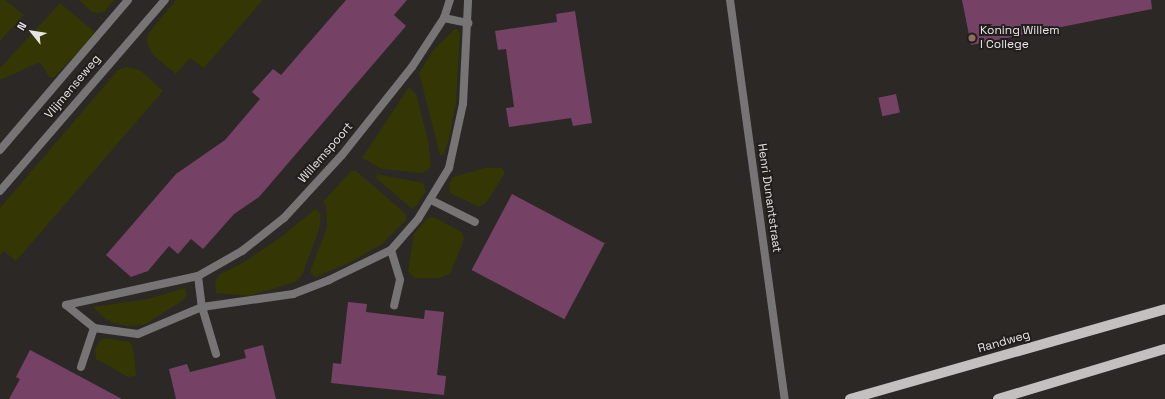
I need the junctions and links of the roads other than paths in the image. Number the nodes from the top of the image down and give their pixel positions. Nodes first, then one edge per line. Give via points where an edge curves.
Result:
1 (128, 0) edge
2 (165, 0) edge
3 (450, 0) edge
4 (468, 0) edge
5 (730, 0) edge
6 (444, 18) junction
7 (468, 24) junction
8 (0, 150) edge
9 (0, 191) edge
10 (431, 200) junction
11 (475, 222) dead end
12 (391, 250) junction
13 (198, 276) junction
14 (394, 305) dead end
15 (202, 307) junction
16 (1165, 309) edge
17 (94, 328) junction
18 (1165, 349) edge
19 (216, 354) dead end
20 (81, 367) dead end
21 (785, 399) edge
22 (850, 399) edge
23 (998, 399) edge

1 - 8 street, Vlijmenseweg
2 - 9 street, Vlijmenseweg
3 - 6 street, Willemspoort
4 - 7 street
5 - 21 street, Henri Dunantstraat
6 - 7 street
6 - 13 street, Willemspoort via 412,67 342,155 284,218 242,251
7 - 10 street via 463,104 449,168
10 - 11 street
10 - 12 street
12 - 14 street via 400,280
12 - 15 street via 329,280 283,297
13 - 15 street
13 - 17 street, Willemspoort via 66,305
15 - 17 street via 138,334
15 - 19 street
16 - 22 main road, Randweg
17 - 20 street
18 - 23 main road

